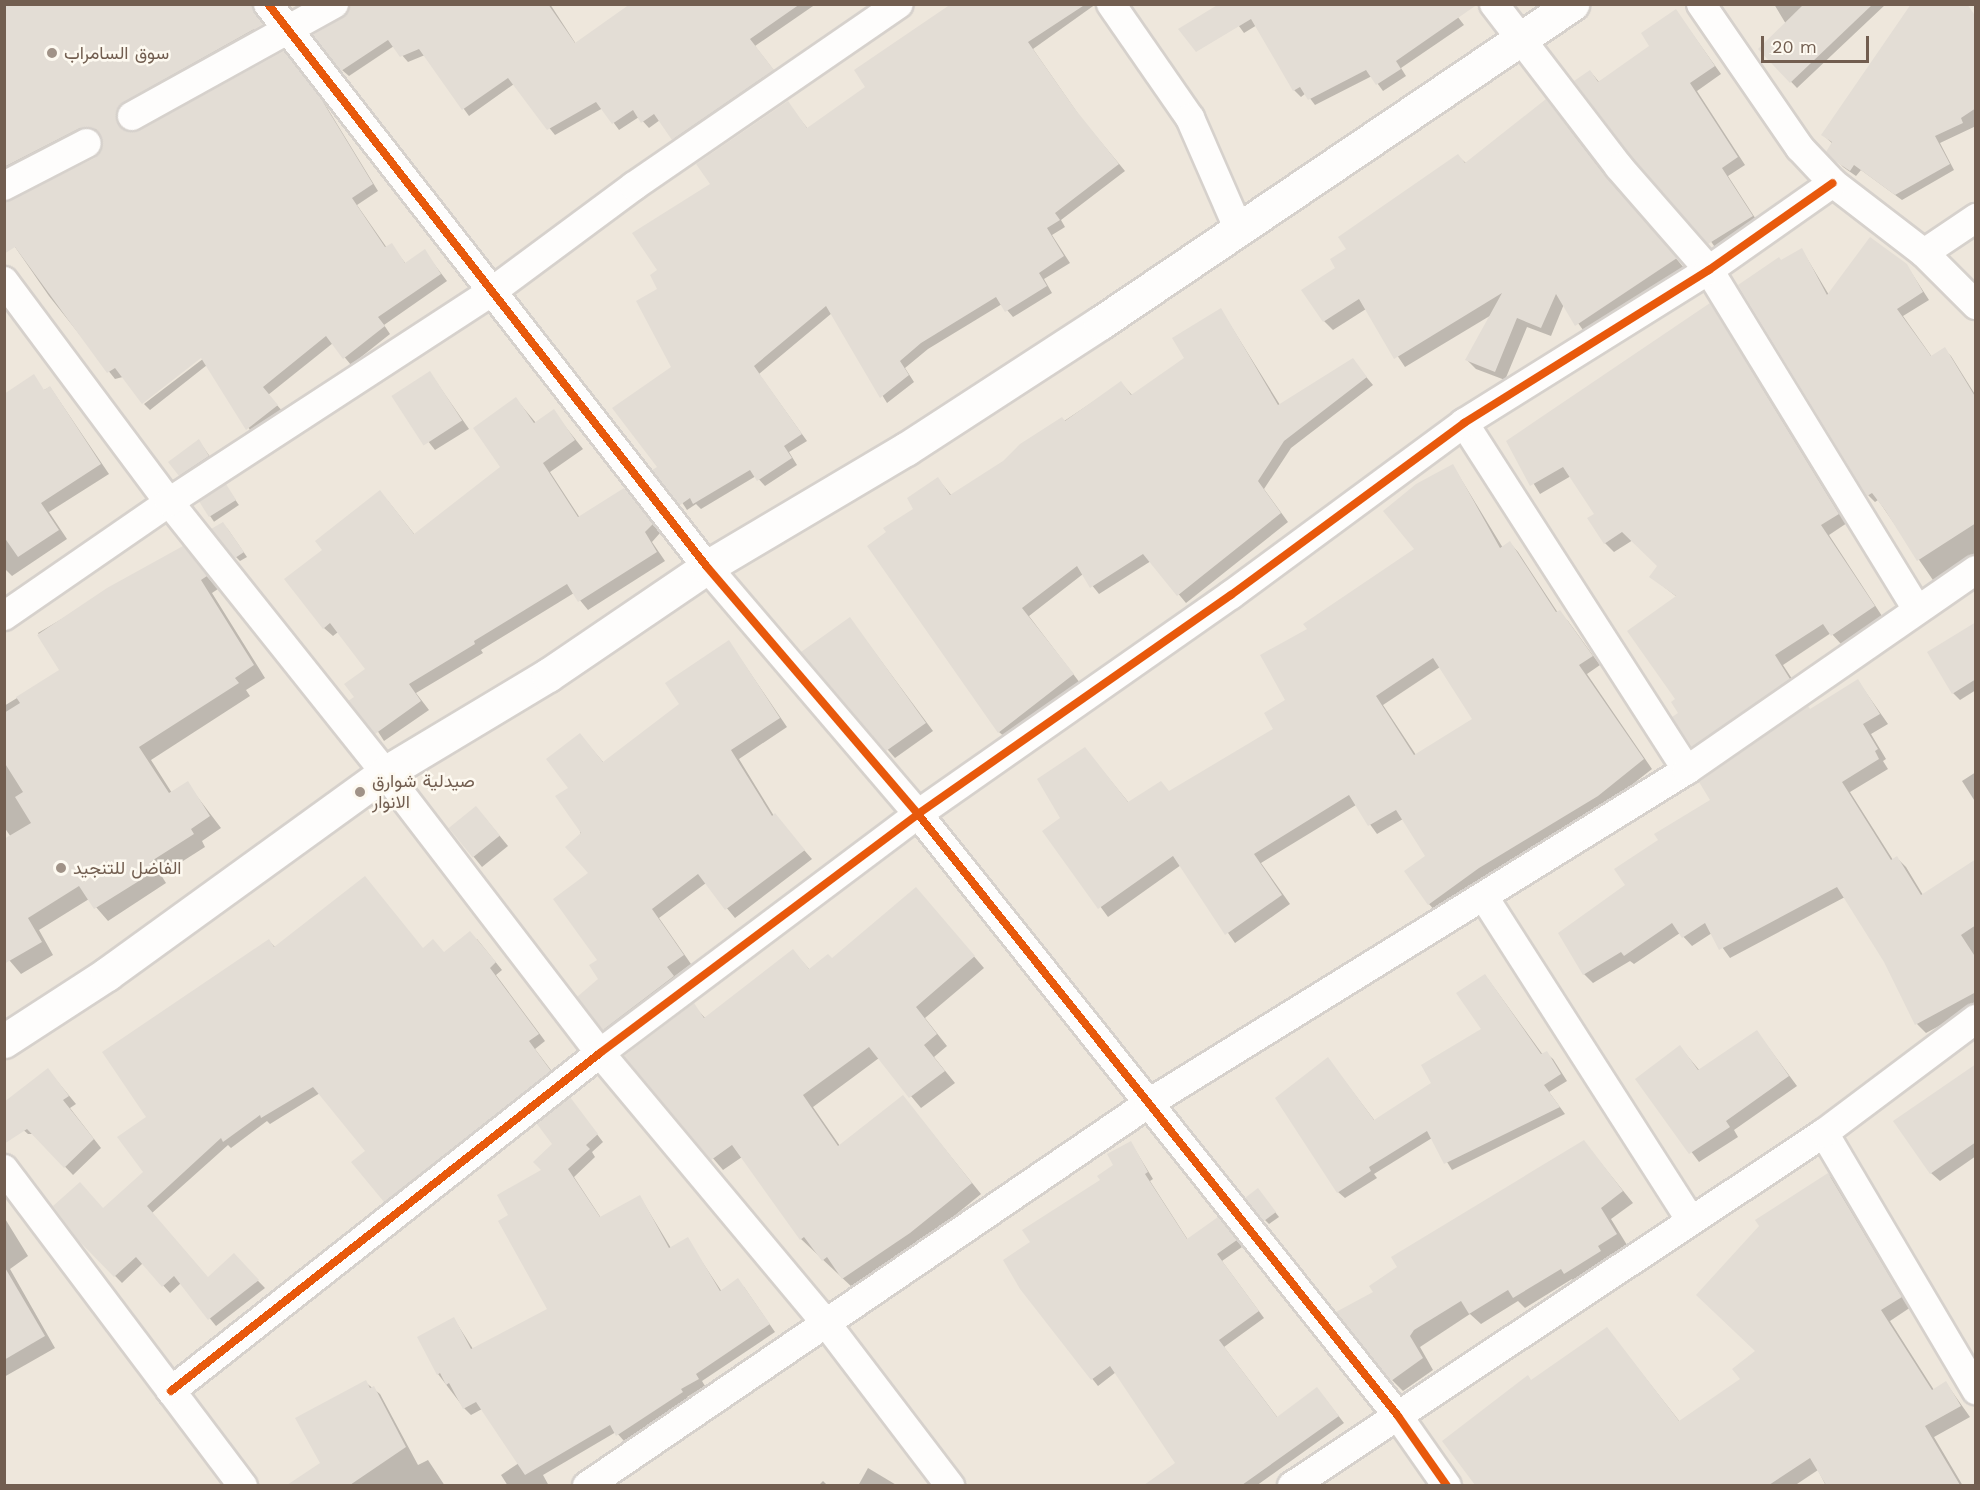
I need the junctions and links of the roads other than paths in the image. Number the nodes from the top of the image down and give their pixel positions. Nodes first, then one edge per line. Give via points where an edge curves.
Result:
1 (268, 4) edge
2 (334, 4) edge
3 (899, 4) edge
4 (1111, 4) edge
5 (1494, 4) edge
6 (1572, 4) edge
7 (1701, 4) edge
8 (289, 31) junction
9 (1518, 40) junction
10 (132, 116) dead end
11 (87, 143) dead end
12 (1833, 183) junction
13 (4, 186) edge
14 (1976, 218) edge
15 (1239, 230) junction
16 (1923, 253) junction
17 (1709, 270) junction
18 (4, 281) edge
19 (494, 290) junction
20 (1976, 305) edge
21 (1464, 423) junction
22 (169, 502) junction
23 (707, 567) junction
24 (1976, 570) edge
25 (1917, 609) junction
26 (4, 616) edge
27 (1687, 770) junction
28 (385, 773) junction
29 (918, 814) junction
30 (1484, 897) junction
31 (1976, 1019) edge
32 (4, 1041) edge
33 (600, 1053) junction
34 (1149, 1103) junction
35 (1824, 1133) junction
36 (4, 1169) edge
37 (1690, 1219) junction
38 (826, 1323) junction
39 (1976, 1390) edge
40 (171, 1391) junction
41 (1398, 1416) junction
42 (241, 1485) edge
43 (587, 1485) edge
44 (950, 1485) edge
45 (1292, 1485) edge
46 (1447, 1485) edge

1 - 8 street
2 - 8 street
3 - 19 street via 634,186
4 - 15 street via 1190,118
5 - 9 street
6 - 9 street
7 - 12 street via 1800,148
8 - 10 street
8 - 19 street
9 - 15 street
9 - 17 street via 1619,167
11 - 13 street
12 - 16 street
12 - 17 street
14 - 16 street
15 - 23 street via 906,449
16 - 20 street
17 - 21 street
17 - 25 street
18 - 22 street
19 - 22 street
19 - 23 street
21 - 27 street
21 - 29 street via 1231,595
22 - 26 street
22 - 28 street
23 - 28 street via 548,675
23 - 29 street
24 - 25 street
25 - 27 street
27 - 30 street
28 - 32 street via 107,974
28 - 33 street
29 - 33 street
29 - 34 street
30 - 34 street
30 - 37 street
31 - 35 street
33 - 38 street
33 - 40 street
34 - 38 street
34 - 41 street
35 - 37 street
35 - 39 street
36 - 40 street
37 - 41 street
38 - 43 street
38 - 44 street
40 - 42 street
41 - 45 street
41 - 46 street

